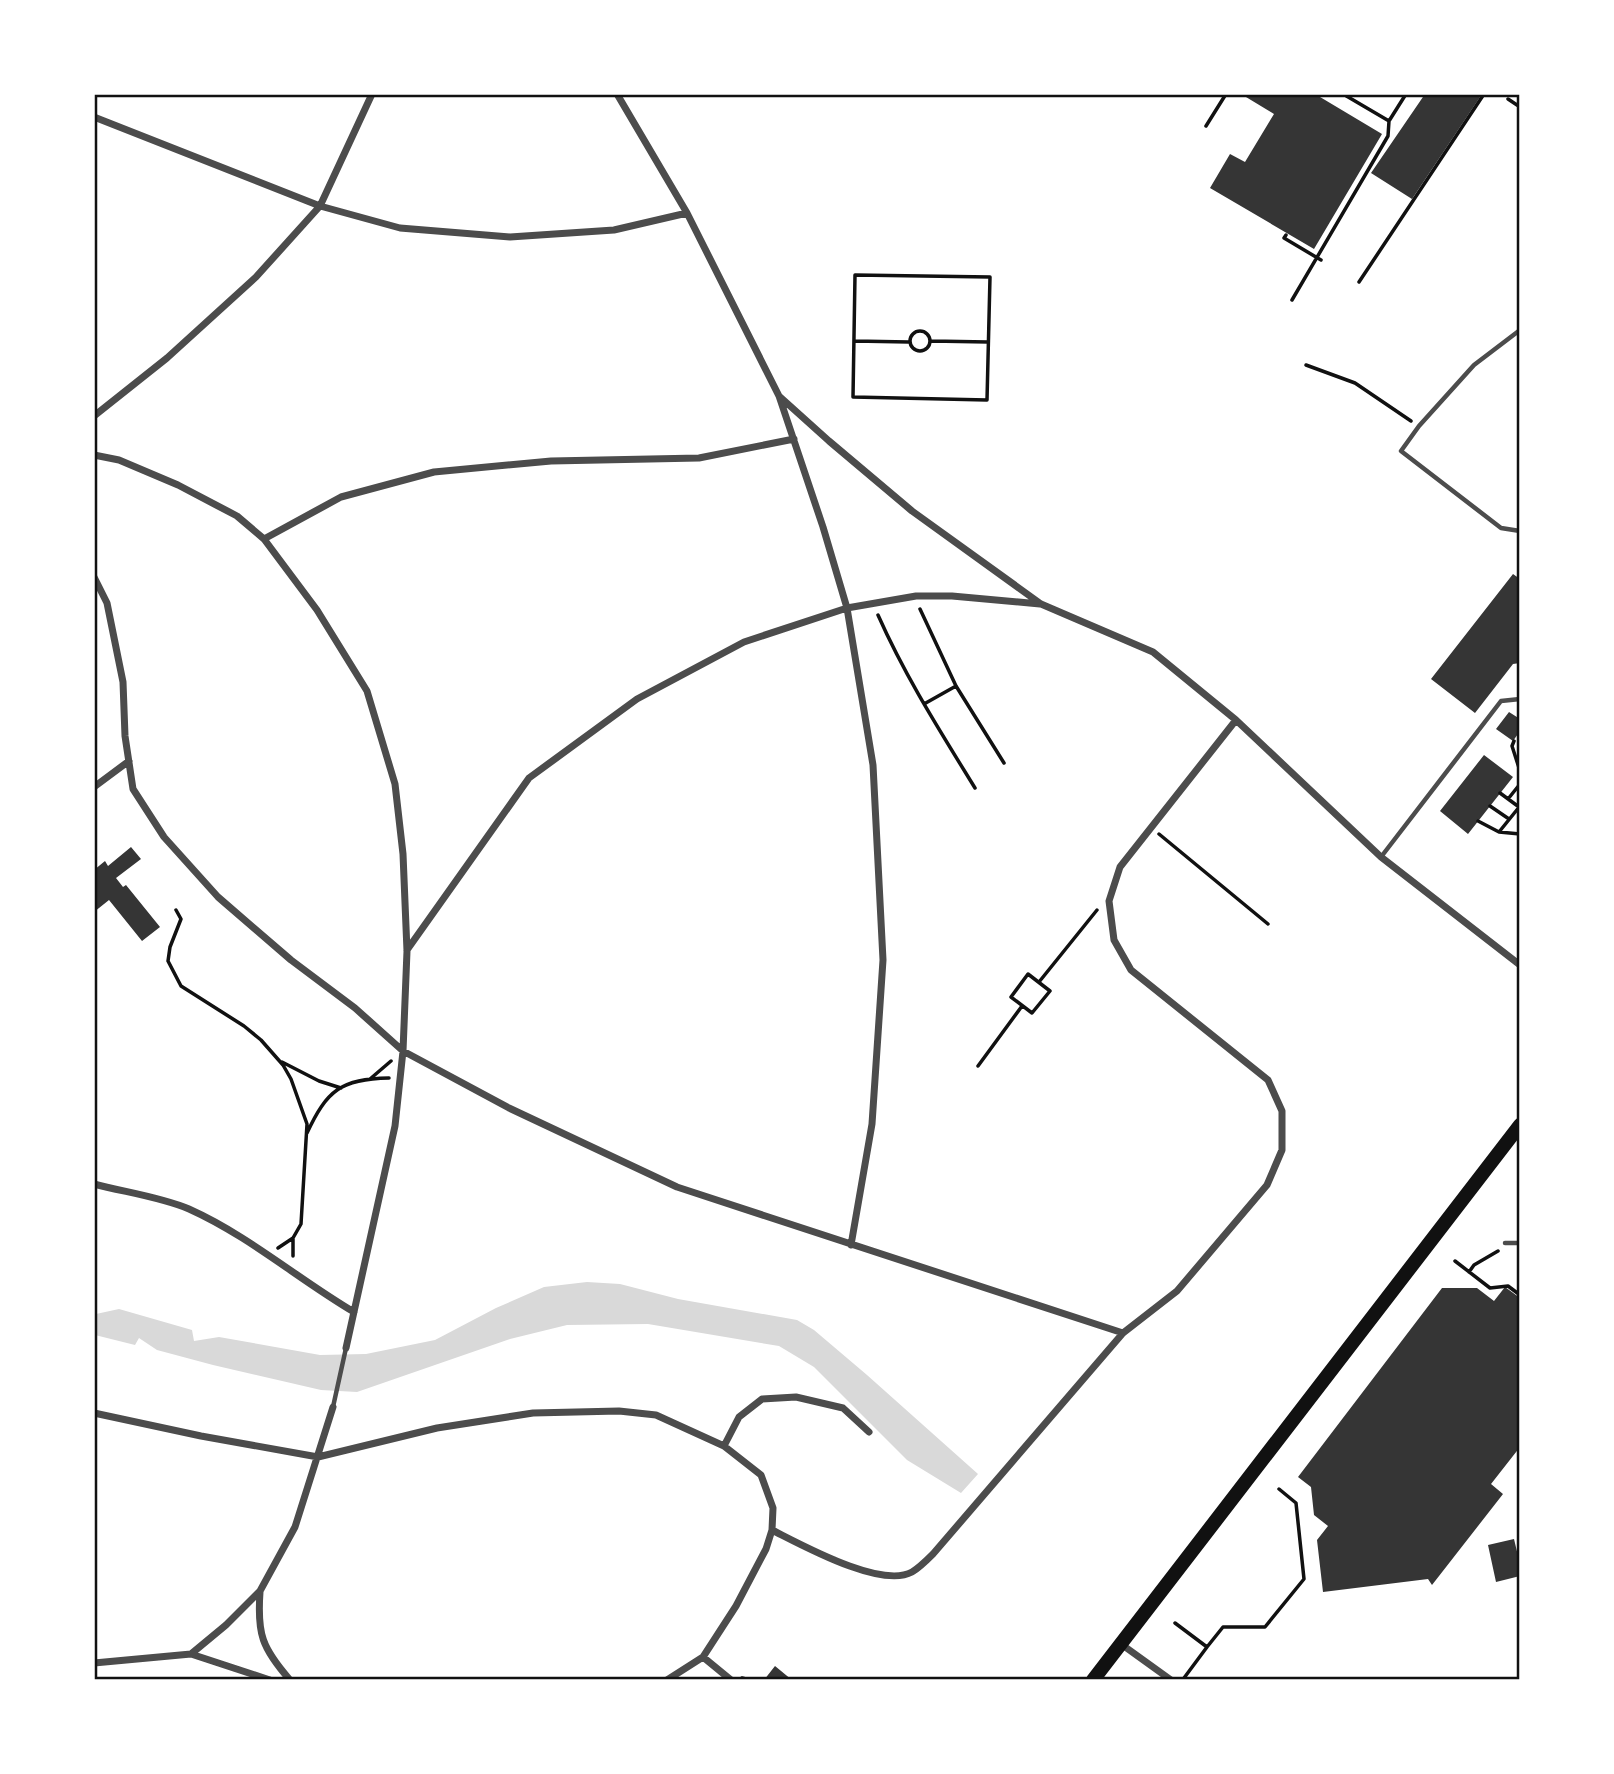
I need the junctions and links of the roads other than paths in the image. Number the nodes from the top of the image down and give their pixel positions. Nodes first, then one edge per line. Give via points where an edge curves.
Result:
1 (372, 94) edge
2 (617, 94) edge
3 (94, 117) edge
4 (320, 206) junction
5 (687, 213) junction
6 (1520, 330) edge
7 (779, 396) junction
8 (94, 416) edge
9 (794, 439) junction
10 (94, 454) edge
11 (1520, 531) edge
12 (264, 539) junction
13 (94, 577) edge
14 (1041, 604) junction
15 (847, 608) junction
16 (1520, 699) edge
17 (1236, 720) junction
18 (129, 761) junction
19 (94, 787) edge
20 (1381, 857) junction
21 (407, 951) junction
22 (1520, 965) edge
23 (403, 1051) junction
24 (1520, 1125) edge
25 (94, 1184) edge
26 (1505, 1243) dead end
27 (1520, 1243) edge
28 (850, 1245) junction
29 (354, 1312) junction
30 (1123, 1333) junction
31 (346, 1349) joint
32 (333, 1407) joint
33 (94, 1413) edge
34 (869, 1432) dead end
35 (724, 1447) junction
36 (318, 1457) junction
37 (772, 1530) junction
38 (260, 1591) junction
39 (1121, 1644) junction
40 (191, 1654) junction
41 (703, 1657) junction
42 (94, 1663) edge
43 (270, 1679) edge
44 (290, 1679) edge
45 (667, 1679) edge
46 (731, 1679) edge
47 (1093, 1679) edge
48 (1171, 1679) edge

1 - 4 street
2 - 5 street
3 - 4 street
4 - 5 street via 400,228 510,237 614,230
4 - 8 street via 256,277 167,358
5 - 7 street
6 - 11 lane via 1474,365 1401,451 1501,528
7 - 9 street
7 - 14 street via 912,511
9 - 12 street via 699,458 551,461 434,472 341,498
9 - 15 street
10 - 12 street via 178,485 237,516
12 - 21 street via 317,610 367,691 395,784
13 - 18 street via 107,603 123,682
14 - 15 street via 916,596
14 - 17 street via 1153,652
15 - 21 street via 744,642 637,699 530,778
15 - 28 street via 873,765 883,960 872,1124
16 - 20 lane via 1501,701
17 - 20 street
17 - 30 street via 1120,867 1109,901 1115,940 1131,970 1268,1080 1282,1111 1282,1150 1267,1185 1177,1291
18 - 19 street
18 - 23 street via 133,789 164,837 218,897
20 - 22 street
21 - 23 street
23 - 28 street via 509,1108 677,1186
23 - 29 street via 395,1126
24 - 39 main road
25 - 29 street via 186,1208 221,1225
26 - 27 lane
28 - 30 street
29 - 31 street
30 - 37 street via 950,1535 911,1573 879,1576
31 - 32 lane
32 - 36 street
33 - 36 street
34 - 35 street via 843,1408 796,1398 762,1399 739,1417
35 - 36 street via 656,1415 533,1413 437,1428
35 - 37 street via 761,1475 773,1508
36 - 38 street via 295,1527
37 - 41 street via 736,1606
38 - 40 street
38 - 44 street via 258,1621 265,1644
39 - 47 main road
39 - 48 street
40 - 42 street
40 - 43 street
41 - 45 street
41 - 46 street

